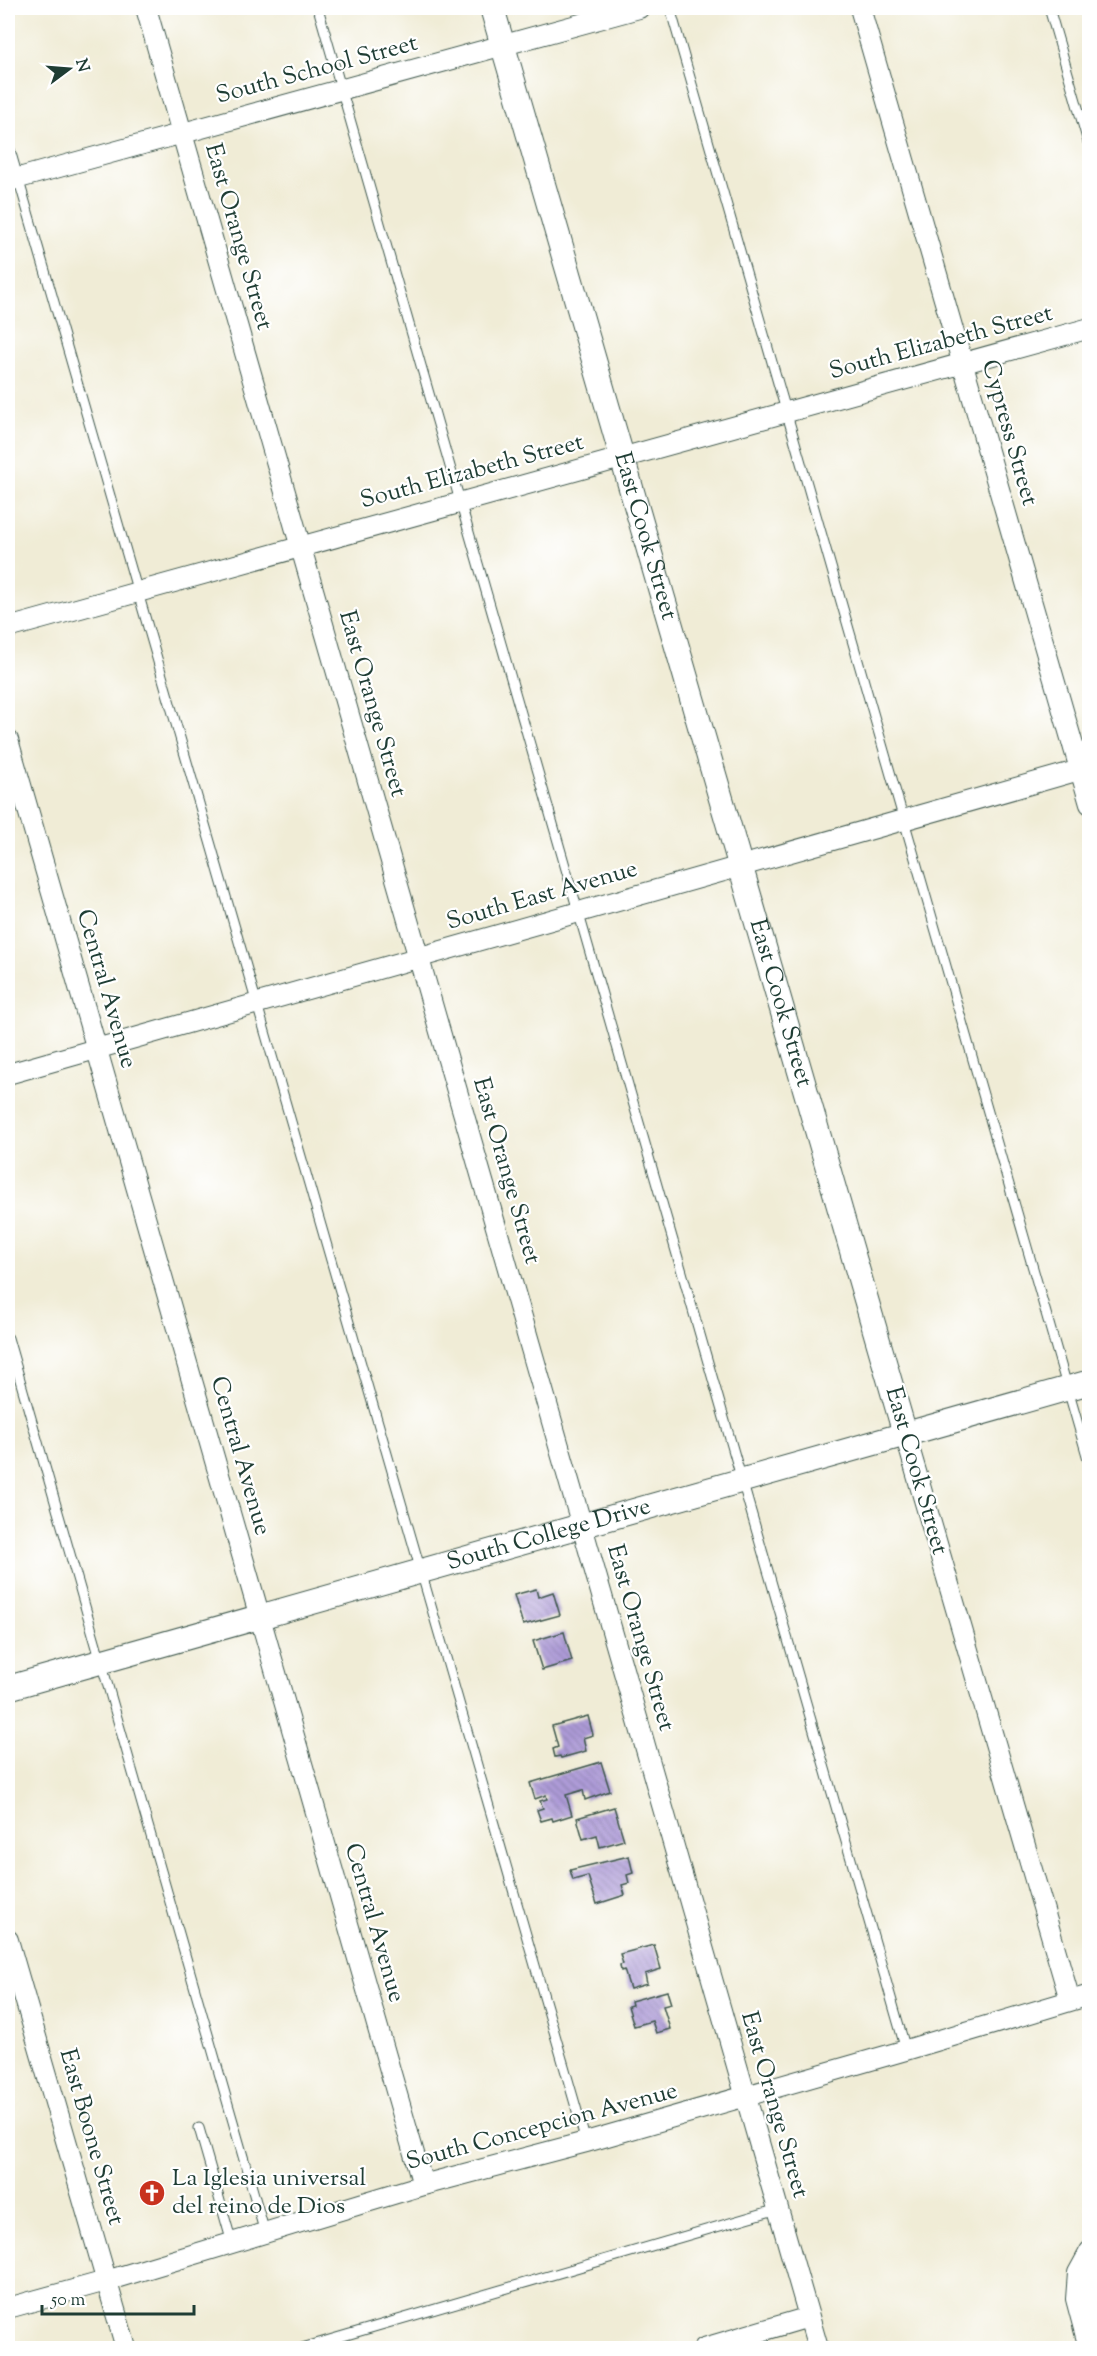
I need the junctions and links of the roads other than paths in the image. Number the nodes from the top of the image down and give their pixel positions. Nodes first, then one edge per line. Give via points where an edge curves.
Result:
1 (146, 8) edge
2 (318, 8) edge
3 (492, 8) edge
4 (639, 8) edge
5 (670, 8) edge
6 (860, 8) edge
7 (1049, 8) edge
8 (503, 45) junction
9 (342, 89) junction
10 (182, 133) junction
11 (8, 143) edge
12 (1089, 149) edge
13 (13, 180) edge
14 (1089, 328) edge
15 (963, 363) junction
16 (786, 412) junction
17 (623, 457) junction
18 (461, 502) junction
19 (300, 546) junction
20 (137, 592) junction
21 (8, 628) edge
22 (8, 740) edge
23 (1084, 768) edge
24 (1089, 804) edge
25 (904, 819) junction
26 (741, 866) junction
27 (579, 912) junction
28 (418, 957) junction
29 (256, 1003) junction
30 (96, 1048) junction
31 (8, 1074) edge
32 (8, 1338) edge
33 (1078, 1385) edge
34 (905, 1434) junction
35 (1089, 1466) edge
36 (742, 1480) junction
37 (581, 1526) junction
38 (420, 1571) junction
39 (260, 1617) junction
40 (101, 1662) junction
41 (8, 1688) edge
42 (8, 1940) edge
43 (1089, 1995) edge
44 (1070, 2000) junction
45 (906, 2050) junction
46 (745, 2096) junction
47 (199, 2128) dead end
48 (585, 2142) junction
49 (423, 2186) junction
50 (778, 2209) junction
51 (265, 2233) junction
52 (232, 2243) junction
53 (1089, 2251) edge
54 (106, 2281) junction
55 (8, 2308) edge
56 (809, 2317) junction
57 (126, 2349) edge
58 (302, 2349) edge
59 (704, 2349) edge
60 (818, 2349) edge
61 (1089, 2349) edge

1 - 10 street, East Orange Street
2 - 9 lane
3 - 8 street, East Cook Street
4 - 8 street, South School Street
5 - 16 lane
6 - 15 street, Cypress Street
7 - 12 lane
8 - 9 street, South School Street
8 - 17 street, East Cook Street
9 - 10 street, South School Street
9 - 18 lane
10 - 13 street, South School Street
10 - 19 street, East Orange Street
11 - 13 lane
13 - 20 lane
14 - 15 street, South Elizabeth Street
15 - 16 street, South Elizabeth Street
15 - 23 street, Cypress Street
16 - 17 street, South Elizabeth Street
16 - 25 lane
17 - 18 street, South Elizabeth Street
17 - 26 street, East Cook Street
18 - 19 street, South Elizabeth Street
18 - 27 lane
19 - 20 street, South Elizabeth Street
19 - 28 street, East Orange Street
20 - 21 street, South Elizabeth Street
20 - 29 lane
22 - 30 street, Central Avenue
23 - 24 street, Cypress Street
23 - 25 street, South East Avenue
25 - 26 street, South East Avenue
25 - 33 lane
26 - 27 street, South East Avenue
26 - 34 street, East Cook Street
27 - 28 street, South East Avenue
27 - 36 lane
28 - 29 street, South East Avenue
28 - 37 street, East Orange Street
29 - 30 street, South East Avenue
29 - 38 lane
30 - 31 street, South East Avenue
30 - 39 street, Central Avenue
32 - 40 lane
33 - 34 street, South College Drive
33 - 35 lane
34 - 36 street, South College Drive
34 - 44 street, East Cook Street
36 - 37 street, South College Drive
36 - 45 lane
37 - 38 street, South College Drive
37 - 46 street, East Orange Street
38 - 39 street, South College Drive
38 - 48 lane
39 - 40 street, South College Drive
39 - 49 street, Central Avenue
40 - 41 street, South College Drive
40 - 51 lane
42 - 54 street, East Boone Street
43 - 44 street, South Concepcion Avenue
44 - 45 street, South Concepcion Avenue
45 - 46 street, South Concepcion Avenue
46 - 48 street, South Concepcion Avenue
46 - 50 street, East Orange Street
47 - 52 lane
48 - 49 street, South Concepcion Avenue
49 - 51 street, South Concepcion Avenue
50 - 56 street, East Orange Street
50 - 58 lane
51 - 52 street, South Concepcion Avenue
52 - 54 street, South Concepcion Avenue
53 - 61 street via 1078,2273 1076,2299
54 - 55 street, South Concepcion Avenue
54 - 57 street, East Boone Street
56 - 59 street
56 - 60 street, East Orange Street

